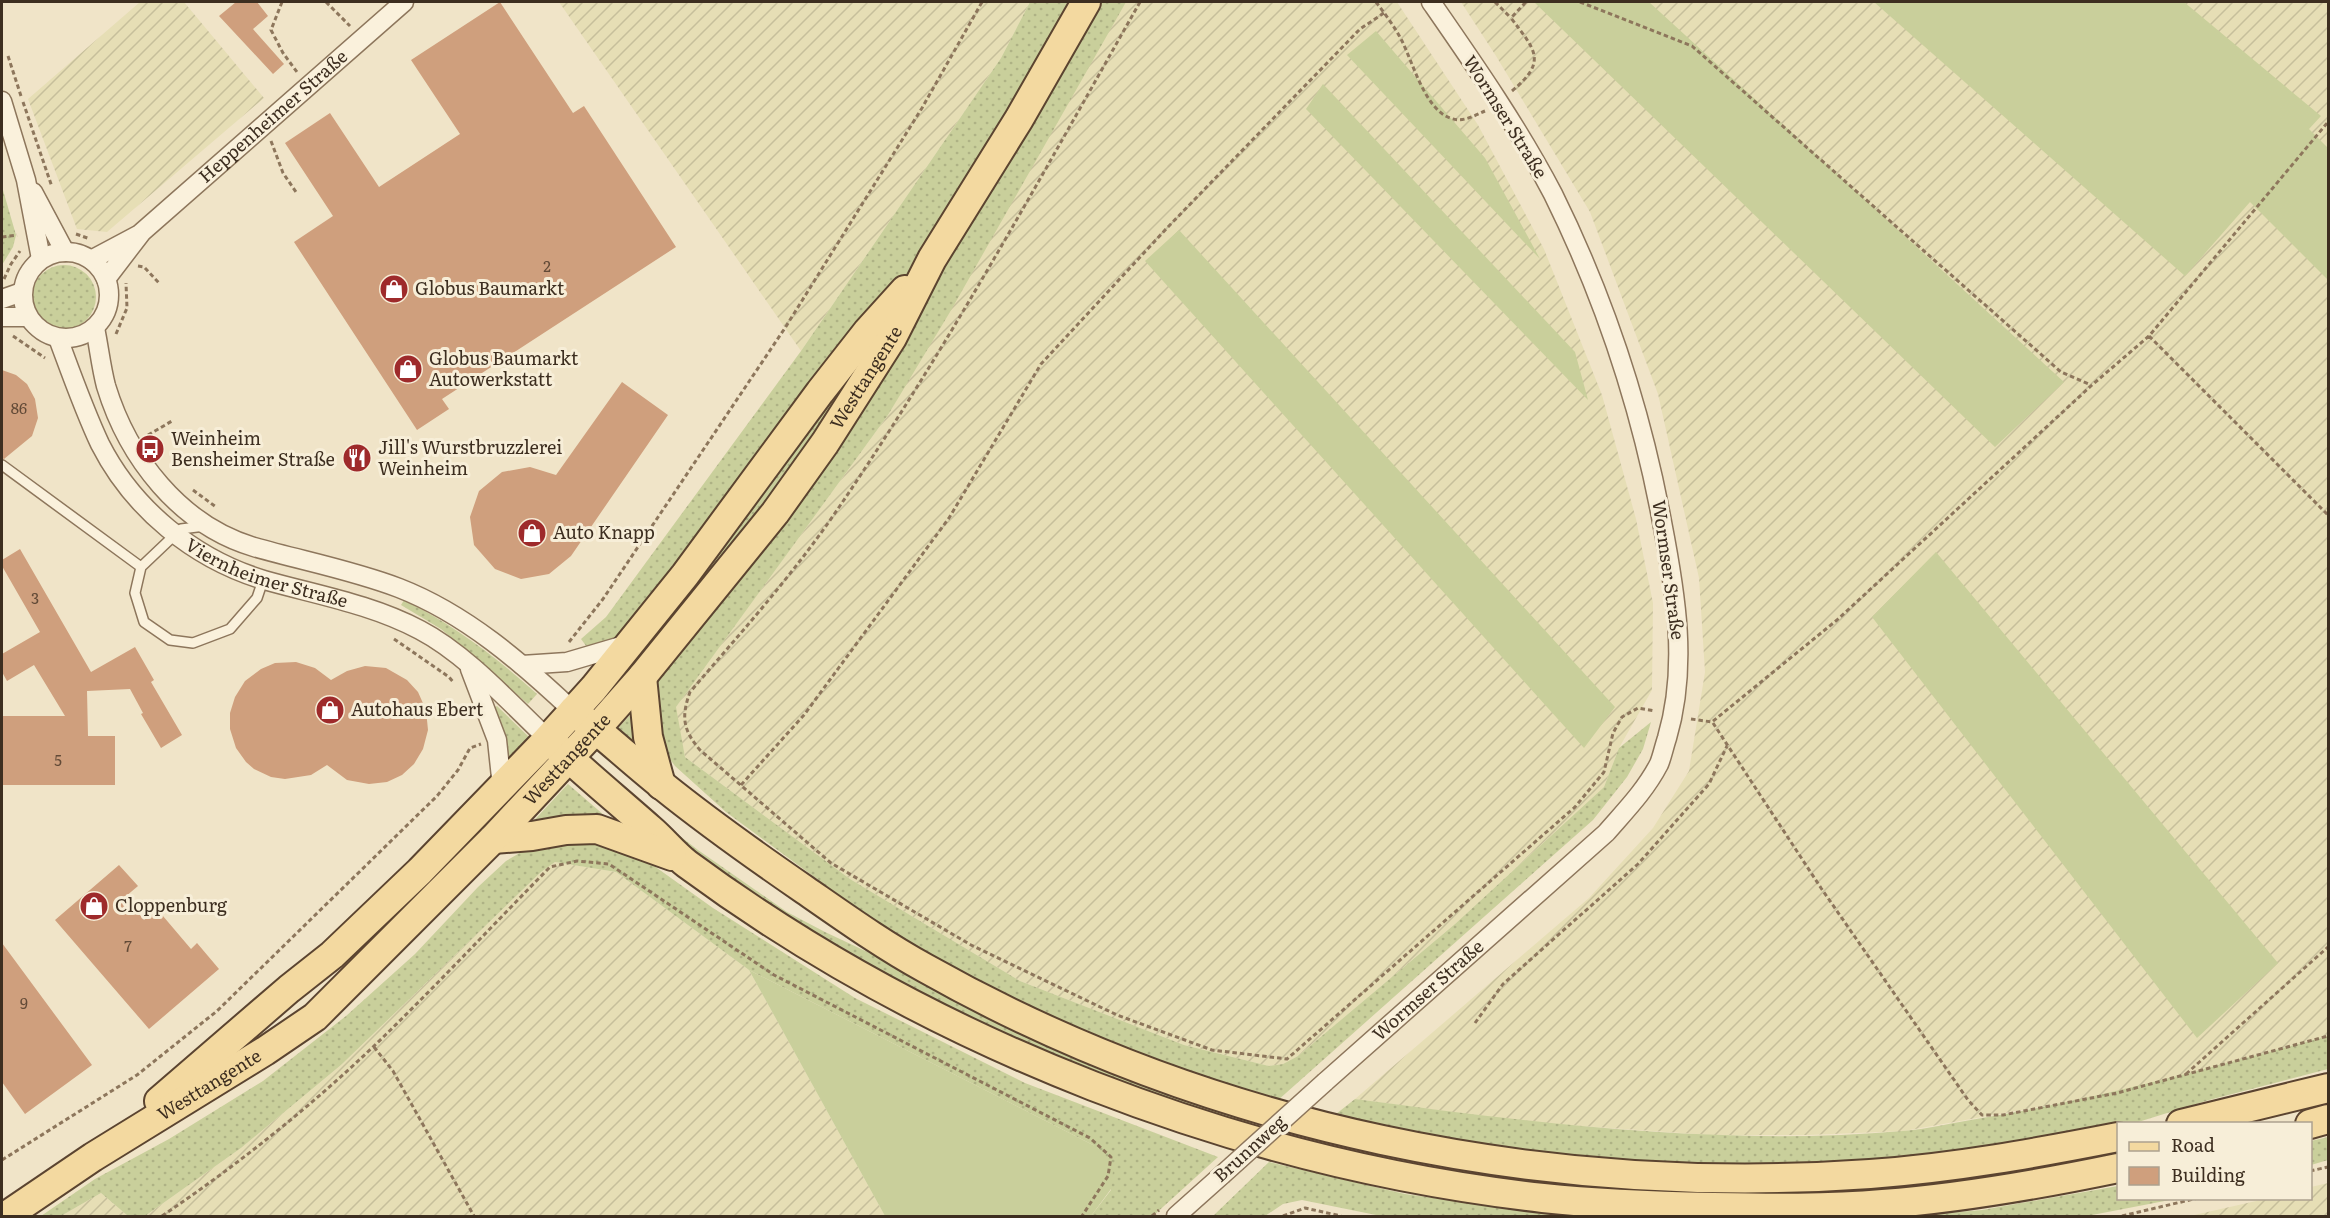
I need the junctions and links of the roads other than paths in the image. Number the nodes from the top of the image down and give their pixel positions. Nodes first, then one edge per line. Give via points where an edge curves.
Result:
1 (404, 2) edge
2 (1086, 2) edge
3 (1431, 2) edge
4 (2, 101) edge
5 (44, 229) junction
6 (65, 252) junction
7 (123, 256) junction
8 (40, 259) junction
9 (932, 259) junction
10 (91, 260) junction
11 (106, 279) junction
12 (22, 292) junction
13 (2, 299) edge
14 (2, 317) edge
15 (28, 317) junction
16 (95, 328) junction
17 (58, 338) junction
18 (2, 465) edge
19 (208, 526) junction
20 (174, 534) junction
21 (141, 567) junction
22 (263, 580) junction
23 (629, 644) junction
24 (468, 665) junction
25 (522, 665) junction
26 (642, 677) junction
27 (573, 711) junction
28 (596, 729) junction
29 (548, 739) junction
30 (569, 759) junction
31 (661, 785) junction
32 (502, 787) junction
33 (494, 839) junction
34 (682, 860) junction
35 (1325, 1082) joint
36 (2328, 1088) edge
37 (2328, 1119) edge
38 (2189, 1122) edge
39 (2312, 1123) edge
40 (2117, 1137) edge
41 (93, 1157) junction
42 (2117, 1168) edge
43 (6, 1216) edge
44 (1176, 1216) edge

1 - 7 street, Heppenheimer Straße via 142,232
2 - 9 main road, Westtangente
3 - 35 street, Wormser Straße via 1488,104 1552,194 1624,368 1650,460 1668,550 1678,625 1679,670 1674,716 1659,763 1640,795 1606,833
4 - 5 street
5 - 6 street
5 - 8 street
6 - 8 street
6 - 10 street via 79,253
7 - 10 street, Heppenheimer Straße
7 - 11 street, Heppenheimer Straße
8 - 12 street via 31,268
9 - 23 main road, Westtangente via 831,377 685,575
9 - 26 main road, Westtangente via 892,338 825,443 776,513
10 - 11 street
11 - 16 street via 108,305
12 - 13 street
12 - 15 street
14 - 15 street
15 - 17 street via 36,327
16 - 17 street via 71,339
16 - 19 street, Viernheimer Straße via 106,384 123,431 146,468 174,500
17 - 20 street, Viernheimer Straße via 101,445 142,505
18 - 21 lane
19 - 20 lane via 181,529
19 - 25 street, Viernheimer Straße via 252,546 401,589 468,624
20 - 21 lane
20 - 22 street, Viernheimer Straße via 202,553
21 - 22 lane via 135,593 144,622 170,640 193,643 230,629 256,598
22 - 24 street, Viernheimer Straße via 386,613 422,631
23 - 25 street via 567,662
23 - 27 main road, Westtangente
24 - 29 street, Viernheimer Straße
24 - 32 street via 498,740
25 - 27 street, Viernheimer Straße
26 - 28 main road, Westtangente
26 - 31 main road via 648,737
27 - 28 main road
27 - 29 main road, Westtangente
28 - 30 main road, Westtangente
28 - 31 main road
29 - 30 main road
29 - 32 main road, Westtangente
30 - 33 main road, Westtangente
30 - 34 main road
31 - 40 main road via 832,909 923,968 1038,1027 1133,1067 1315,1125 1419,1147 1559,1169 1752,1178 1883,1173 2000,1159
32 - 41 main road, Westtangente via 332,955
33 - 34 main road via 597,829
33 - 41 main road, Westtangente via 315,1017
34 - 42 main road via 839,964 947,1023 1031,1061 1200,1124 1392,1173 1545,1198 1651,1206 1765,1208 1881,1204 2019,1188
35 - 44 street, Brunnweg, bridge
36 - 38 main road
37 - 39 main road
41 - 43 main road, Westtangente

